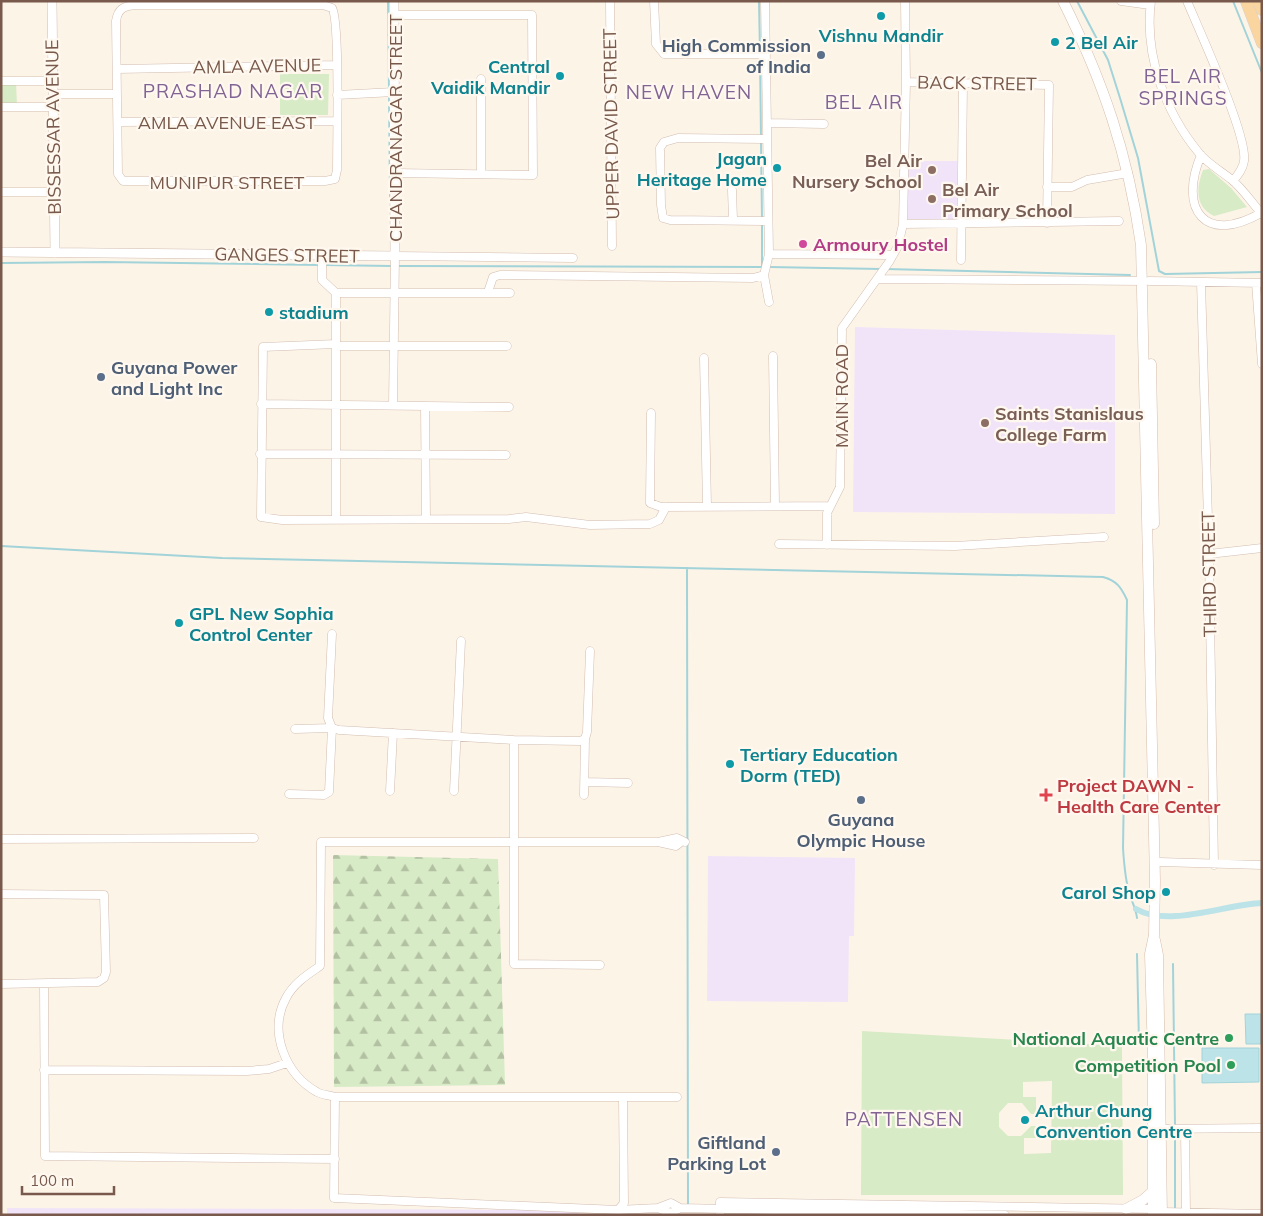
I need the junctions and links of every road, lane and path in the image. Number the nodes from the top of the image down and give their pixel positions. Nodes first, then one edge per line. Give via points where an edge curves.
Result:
1 (52, 1) edge
2 (394, 1) edge
3 (610, 1) edge
4 (654, 1) edge
5 (765, 1) edge
6 (905, 1) edge
7 (1063, 1) edge
8 (1070, 1) edge
9 (1121, 1) edge
10 (1187, 1) edge
11 (1246, 1) edge
12 (1258, 1) edge
13 (1150, 3) edge
14 (1262, 10) edge
15 (394, 15) junction
16 (1262, 42) edge
17 (766, 54) junction
18 (337, 65) junction
19 (117, 68) junction
20 (481, 79) dead end
21 (1, 81) edge
22 (53, 81) junction
23 (906, 82) junction
24 (963, 83) junction
25 (390, 93) junction
26 (53, 94) junction
27 (117, 94) junction
28 (337, 95) junction
29 (1, 106) edge
30 (53, 107) junction
31 (118, 122) junction
32 (337, 122) junction
33 (766, 123) junction
34 (824, 124) dead end
35 (763, 139) junction
36 (1200, 155) junction
37 (395, 173) junction
38 (1126, 173) junction
39 (481, 174) junction
40 (1233, 181) junction
41 (1048, 187) junction
42 (732, 190) dead end
43 (1, 192) edge
44 (54, 192) junction
45 (1262, 214) edge
46 (733, 220) junction
47 (762, 221) junction
48 (1119, 221) dead end
49 (961, 223) junction
50 (1046, 223) junction
51 (903, 224) junction
52 (612, 246) dead end
53 (1, 252) edge
54 (55, 253) junction
55 (573, 258) dead end
56 (769, 258) junction
57 (891, 258) junction
58 (961, 260) dead end
59 (322, 262) junction
60 (395, 263) junction
61 (765, 272) junction
62 (878, 279) junction
63 (1146, 281) junction
64 (1201, 282) junction
65 (1259, 283) edge
66 (488, 292) junction
67 (336, 293) junction
68 (510, 293) dead end
69 (395, 294) junction
70 (768, 302) dead end
71 (336, 345) junction
72 (394, 346) junction
73 (507, 346) dead end
74 (773, 356) dead end
75 (704, 358) dead end
76 (1262, 364) edge
77 (261, 404) junction
78 (336, 404) junction
79 (393, 405) junction
80 (425, 406) junction
81 (509, 407) dead end
82 (651, 413) dead end
83 (260, 454) junction
84 (336, 454) junction
85 (425, 454) junction
86 (506, 455) dead end
87 (707, 506) junction
88 (775, 506) junction
89 (829, 506) junction
90 (666, 507) junction
91 (426, 519) junction
92 (336, 520) junction
93 (1104, 536) dead end
94 (779, 544) dead end
95 (827, 545) junction
96 (1262, 548) edge
97 (1209, 554) junction
98 (332, 634) dead end
99 (462, 641) dead end
100 (590, 651) dead end
101 (295, 728) dead end
102 (332, 728) junction
103 (393, 733) junction
104 (456, 736) junction
105 (585, 739) junction
106 (514, 740) junction
107 (585, 782) junction
108 (628, 783) dead end
109 (390, 791) dead end
110 (454, 791) dead end
111 (289, 794) dead end
112 (584, 795) dead end
113 (254, 838) dead end
114 (1, 839) edge
115 (515, 841) junction
116 (683, 842) dead end
117 (1160, 862) junction
118 (1214, 865) junction
119 (1262, 865) edge
120 (1155, 883) junction
121 (1, 894) edge
122 (600, 965) dead end
123 (1, 984) edge
124 (44, 984) junction
125 (287, 1063) junction
126 (44, 1070) junction
127 (335, 1097) junction
128 (623, 1097) junction
129 (677, 1097) dead end
130 (1262, 1128) edge
131 (1160, 1129) junction
132 (1185, 1129) junction
133 (334, 1159) junction
134 (1152, 1192) junction
135 (720, 1209) edge
136 (1126, 1209) junction
137 (618, 1210) junction
138 (1160, 1212) edge
139 (1185, 1212) junction
140 (1249, 1214) edge
141 (1262, 1214) edge
142 (1005, 1215) edge

1 - 22 street, BISSESSAR AVENUE
2 - 15 street, CHANDRANAGAR STREET
3 - 52 street, UPPER DAVID STREET
4 - 17 street via 656,44 664,54
5 - 17 street
6 - 23 street, MAIN ROAD
7 - 38 main road via 1099,78
8 - 63 main road via 1104,76 1134,170 1147,244
9 - 13 street
10 - 40 street via 1244,150 1241,170
11 - 16 main road
12 - 14 main road
13 - 36 street via 1150,36 1158,76 1171,109
15 - 25 street, CHANDRANAGAR STREET
15 - 39 street via 532,15 533,176
17 - 33 street
18 - 19 street, AMLA AVENUE
18 - 19 street via 336,15 332,8 323,5 136,5 121,8 118,12
18 - 28 street
19 - 27 street
20 - 39 street
21 - 22 street
22 - 26 street, BISSESSAR AVENUE
23 - 24 street, BACK STREET
23 - 51 street, MAIN ROAD
24 - 41 street, BACK STREET via 1049,85
24 - 49 street
25 - 28 street, AMLA AVENUE
25 - 37 street, CHANDRANAGAR STREET
26 - 27 street
26 - 30 street, BISSESSAR AVENUE
27 - 31 street
28 - 32 street
29 - 30 street
30 - 44 street, BISSESSAR AVENUE
31 - 32 street, AMLA AVENUE EAST
31 - 32 street, MUNIPUR STREET via 120,177 129,182 335,179
33 - 34 street
33 - 35 street
35 - 46 street via 678,138 661,145 663,218
35 - 47 street
36 - 40 street
36 - 45 street via 1192,198 1204,221 1221,225
37 - 39 street
37 - 60 street, CHANDRANAGAR STREET
38 - 41 street via 1087,180 1072,187
38 - 63 main road
40 - 45 street
41 - 50 street
42 - 46 street
43 - 44 street
44 - 54 street, BISSESSAR AVENUE
46 - 47 street
47 - 56 street
48 - 50 street
49 - 50 street
49 - 51 street
49 - 58 street
51 - 57 street, MAIN ROAD via 898,246
53 - 54 street, GANGES STREET
54 - 59 street, GANGES STREET
55 - 60 street, GANGES STREET
56 - 57 street
56 - 61 street
57 - 62 street, MAIN ROAD
59 - 60 street, GANGES STREET
59 - 67 street via 322,280
60 - 69 street
61 - 66 street via 753,278 500,275 494,277
61 - 70 street
62 - 63 street
62 - 89 street, MAIN ROAD via 842,328 840,487
63 - 64 street
63 - 117 main road via 1154,427
63 - 120 main road
64 - 65 street
64 - 97 street, THIRD STREET
65 - 76 street
66 - 68 street
66 - 69 street
67 - 69 street
67 - 71 street
69 - 72 street
71 - 72 street
71 - 77 street via 263,347
71 - 78 street
72 - 73 street
72 - 79 street
74 - 88 street
75 - 87 street
77 - 78 street
77 - 83 street
78 - 79 street
78 - 84 street
79 - 80 street
80 - 81 street
80 - 85 street
82 - 90 street via 650,503
83 - 84 street
83 - 92 street via 261,517
84 - 85 street
84 - 92 street
85 - 86 street
85 - 91 street
87 - 88 street
87 - 90 street
88 - 89 street
89 - 95 street
90 - 91 street via 659,520 650,524 590,525 526,517 509,520
91 - 92 street
93 - 95 street via 974,545
94 - 95 street
96 - 97 street
97 - 118 street, THIRD STREET
98 - 102 street via 328,718
99 - 104 street
100 - 105 street
101 - 102 street
102 - 103 street
102 - 111 street via 329,792 324,795
103 - 104 street
103 - 109 street
104 - 106 street
104 - 110 street
105 - 106 street
105 - 107 street
106 - 115 street
107 - 108 street
107 - 112 street
113 - 114 street
115 - 116 street via 658,842 676,846
115 - 122 street via 514,964
115 - 125 street via 321,842 320,966 300,980 286,997 279,1015 278,1036
117 - 118 street
117 - 120 main road
118 - 119 street
120 - 131 main road via 1150,954
121 - 124 street via 104,895 104,978 98,982
123 - 124 street
124 - 126 street
125 - 126 street via 247,1071
125 - 127 street via 302,1081 318,1093
126 - 133 street via 45,1156
127 - 128 street
127 - 133 street
128 - 129 street
128 - 137 street via 624,1203
130 - 132 street
131 - 132 street
131 - 134 main road
131 - 138 main road
132 - 139 street
133 - 137 street via 334,1198
134 - 136 main road
134 - 138 main road
135 - 136 street
135 - 137 street via 683,1209 671,1213 658,1208
135 - 142 street
136 - 138 street
138 - 139 street
139 - 140 street
140 - 141 street

